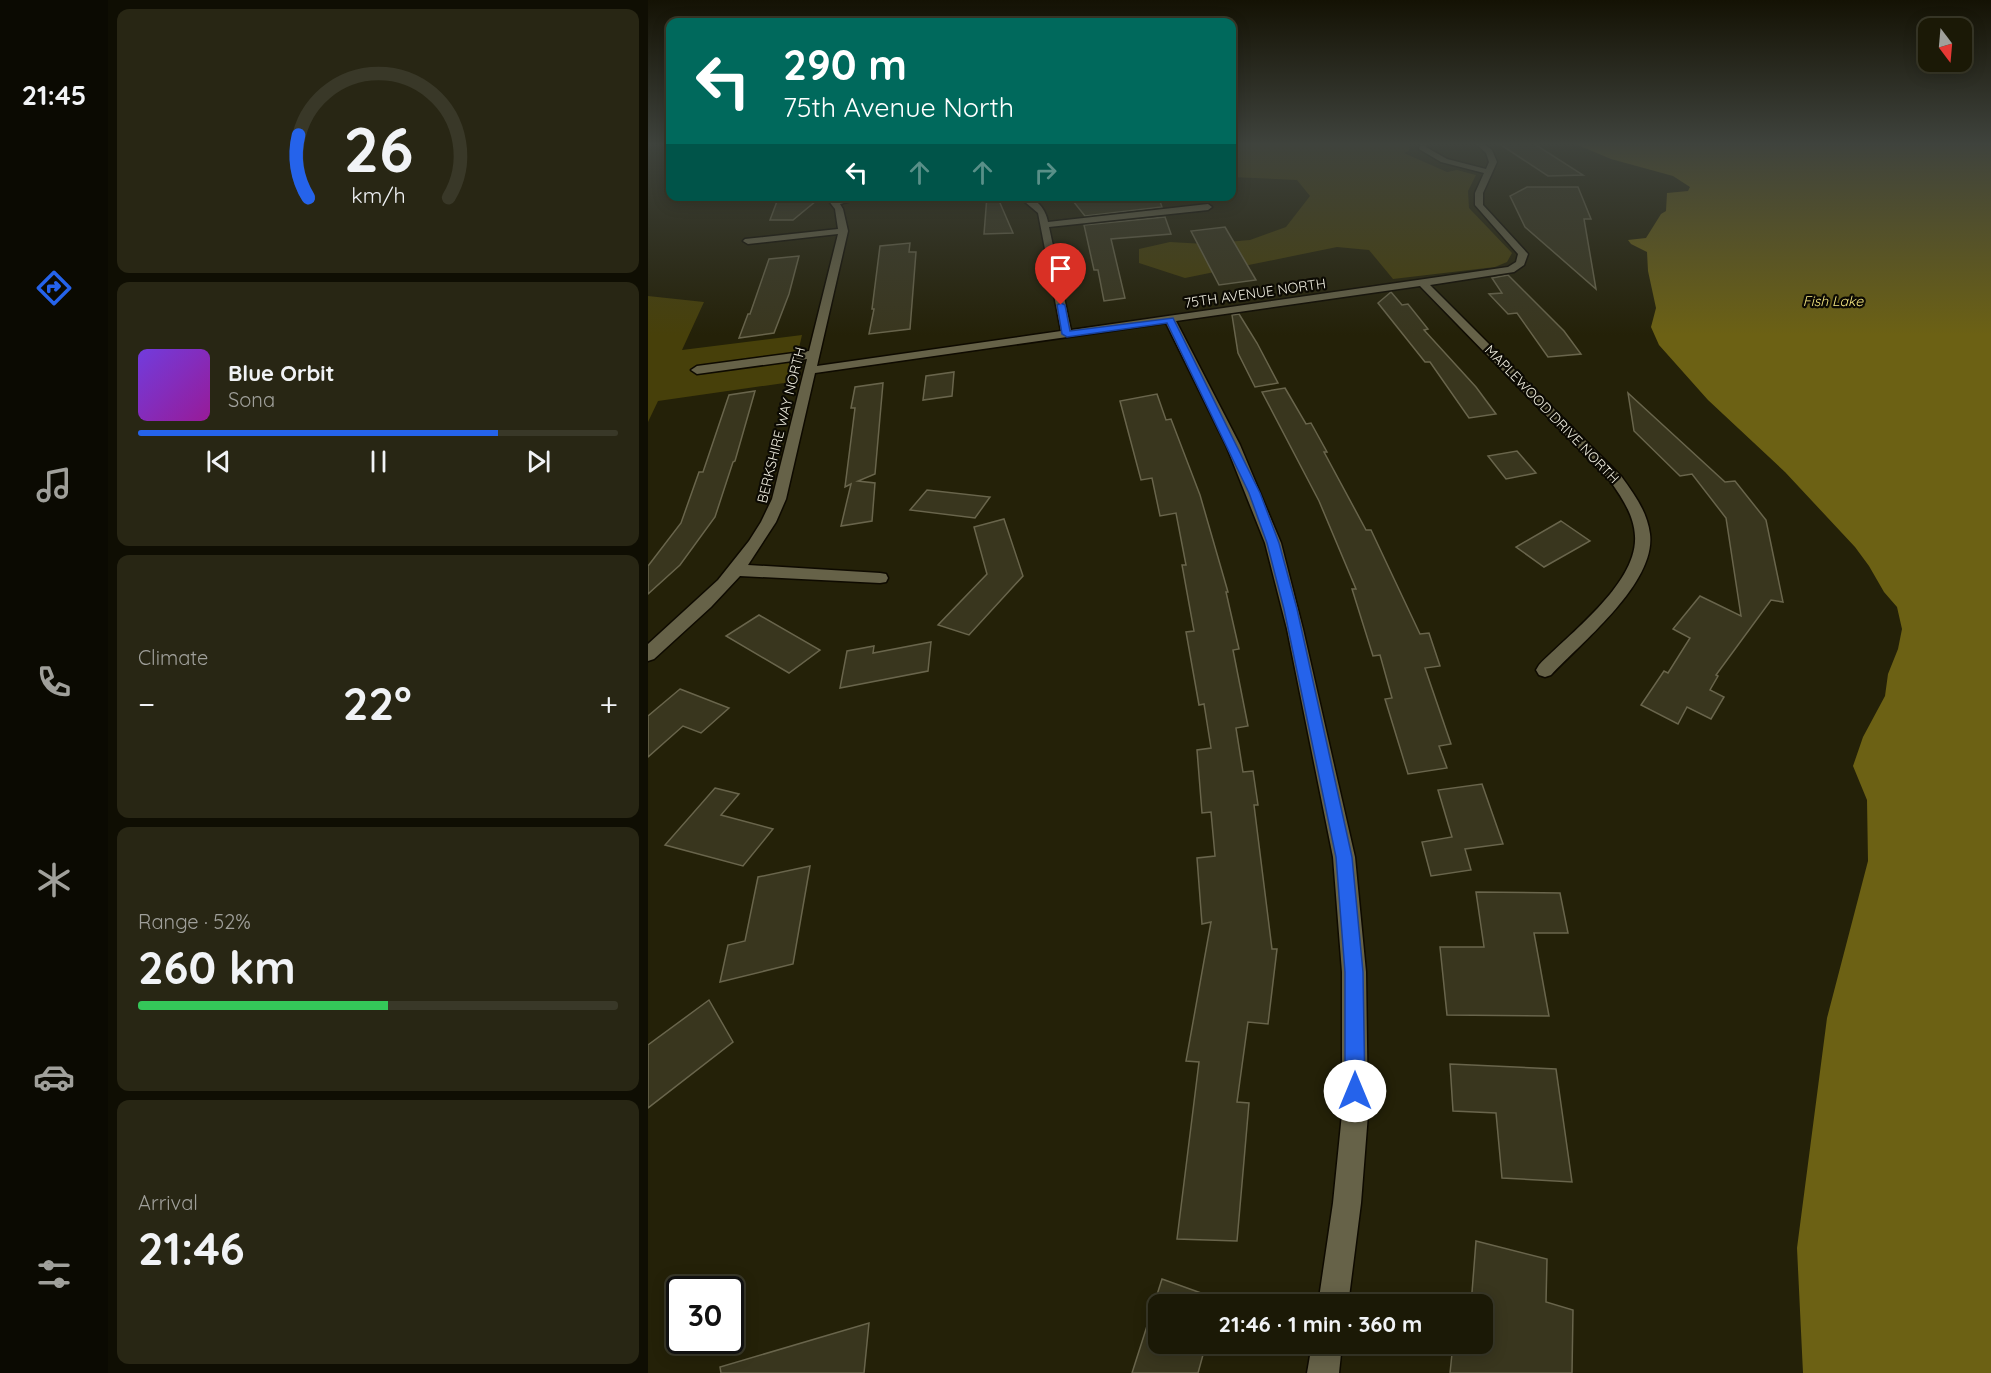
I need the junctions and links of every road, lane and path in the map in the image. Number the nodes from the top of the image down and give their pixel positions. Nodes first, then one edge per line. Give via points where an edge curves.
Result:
1 (836, 207) edge
2 (1038, 207) edge
3 (1209, 207) dead end
4 (1480, 207) edge
5 (1046, 225) junction
6 (843, 231) junction
7 (748, 240) dead end
8 (1424, 284) junction
9 (1170, 320) junction
10 (1067, 334) junction
11 (815, 354) junction
12 (697, 370) dead end
13 (812, 370) junction
14 (736, 570) junction
15 (880, 578) dead end
16 (648, 654) edge
17 (1545, 670) dead end
18 (1335, 1294) edge
19 (1326, 1354) edge
20 (1323, 1373) edge

1 - 6 street, BERKSHIRE WAY NORTH
2 - 5 street
3 - 5 street
4 - 8 street, 75TH AVENUE NORTH via 1523,254 1521,264 1500,273
5 - 10 street
6 - 7 street
6 - 11 street, BERKSHIRE WAY NORTH
8 - 9 street, 75TH AVENUE NORTH
8 - 17 street, MAPLEWOOD DRIVE NORTH via 1616,478 1634,504 1642,530 1642,557 1632,580
9 - 10 street, 75TH AVENUE NORTH
9 - 18 street via 1233,445 1273,543 1344,857 1354,972 1355,1114
10 - 13 street, 75TH AVENUE NORTH
11 - 12 street
11 - 13 street, BERKSHIRE WAY NORTH
13 - 14 street, BERKSHIRE WAY NORTH via 779,499 770,522
14 - 15 street
14 - 16 street, BERKSHIRE WAY NORTH
19 - 20 street

